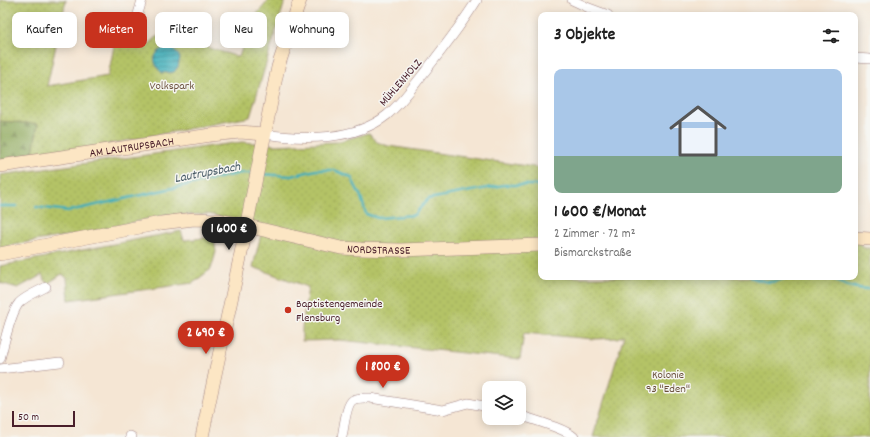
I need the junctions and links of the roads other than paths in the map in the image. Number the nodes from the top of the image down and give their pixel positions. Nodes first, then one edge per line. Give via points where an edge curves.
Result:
1 (142, 0) edge
2 (300, 0) edge
3 (477, 0) edge
4 (572, 0) edge
5 (139, 12) edge
6 (600, 12) edge
7 (858, 58) edge
8 (870, 59) edge
9 (264, 134) junction
10 (0, 166) edge
11 (858, 238) edge
12 (870, 239) edge
13 (538, 245) edge
14 (0, 254) edge
15 (46, 287) dead end
16 (0, 359) edge
17 (60, 362) dead end
18 (0, 369) edge
19 (482, 406) edge
20 (526, 417) edge
21 (202, 437) edge
22 (342, 437) edge
23 (574, 437) edge

1 - 5 street
2 - 9 main road via 278,68
3 - 9 street, MÜHLENHOLZ via 450,39 387,115 369,126 337,136 295,138
4 - 6 street
7 - 8 street
9 - 10 main road, AM LAUTRUPSBACH via 240,132
9 - 21 main road, bridge
11 - 12 main road
13 - 14 main road, NORDSTRASSE via 408,250 341,248 219,220 194,220 161,223
15 - 16 street via 28,296 14,310
17 - 18 street
19 - 22 street via 468,403 443,410 359,398 353,400 349,406
20 - 23 street

